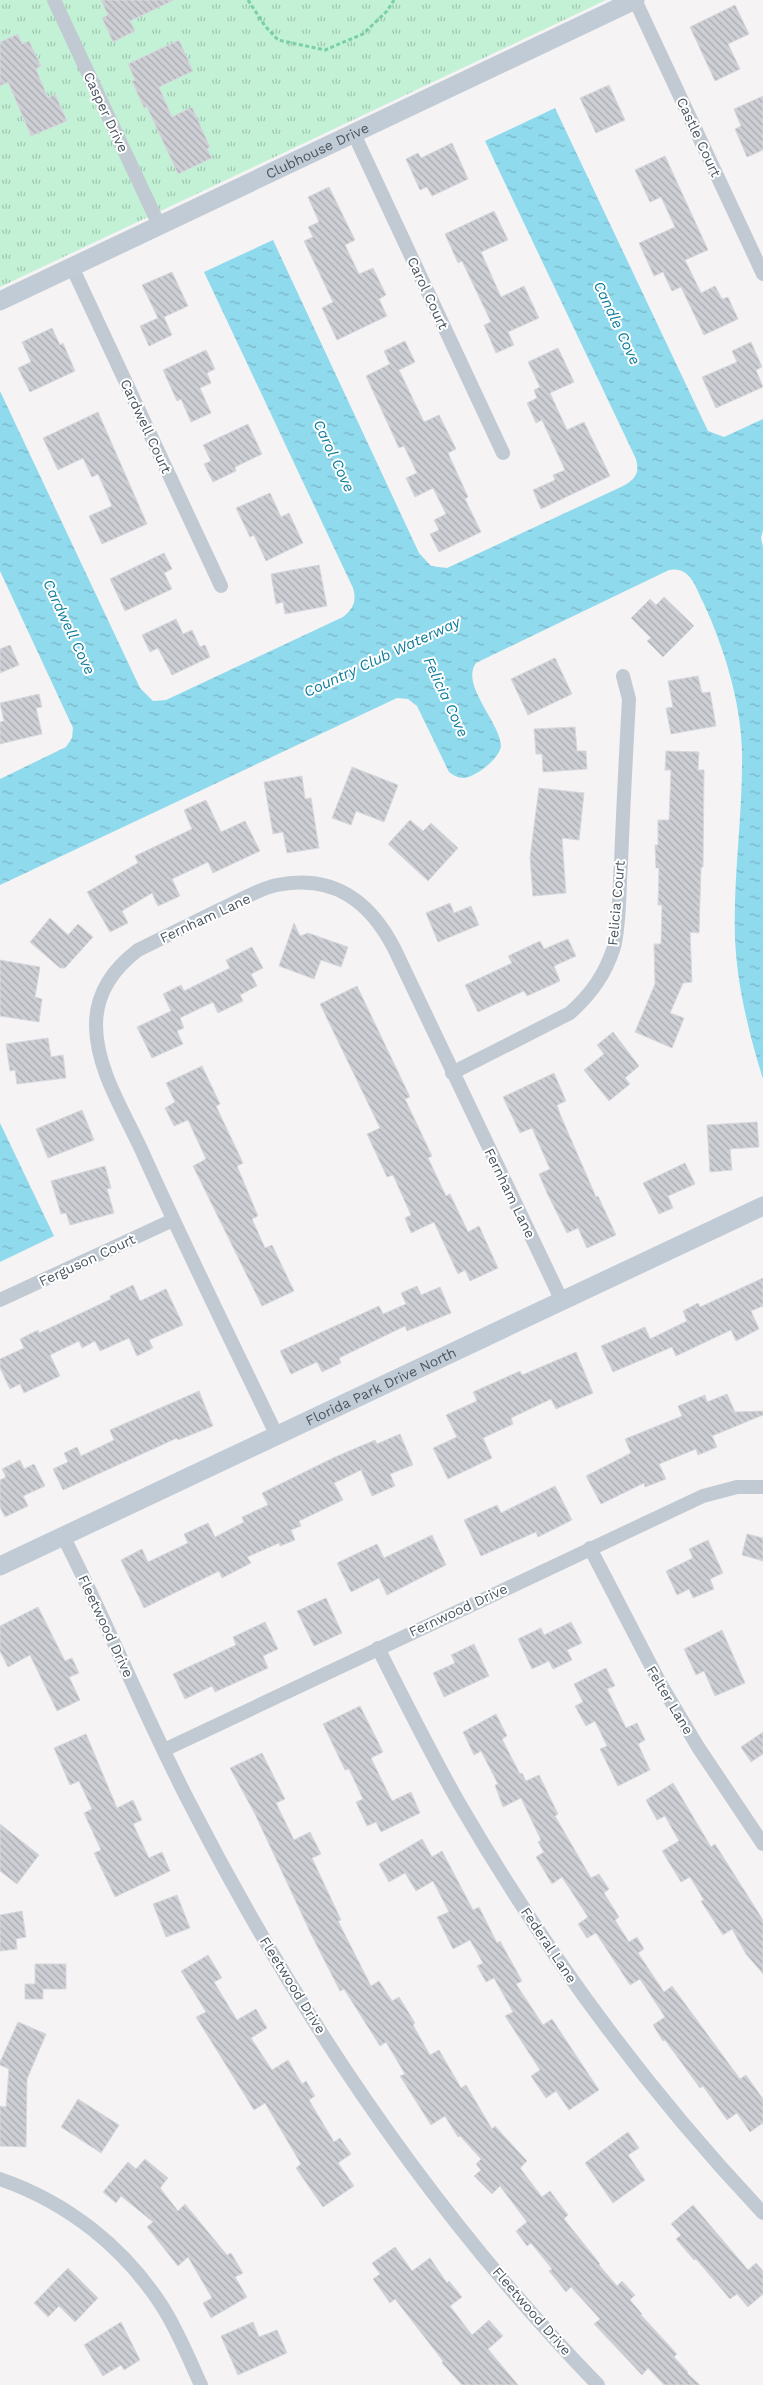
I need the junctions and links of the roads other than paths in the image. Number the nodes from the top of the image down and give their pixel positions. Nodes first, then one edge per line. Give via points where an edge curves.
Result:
1 (54, 0) edge
2 (635, 0) edge
3 (354, 134) junction
4 (159, 224) junction
5 (72, 266) junction
6 (763, 274) edge
7 (0, 300) edge
8 (503, 453) dead end
9 (221, 586) dead end
10 (623, 676) dead end
11 (452, 1073) junction
12 (763, 1206) edge
13 (173, 1220) junction
14 (0, 1300) edge
15 (562, 1301) junction
16 (277, 1436) junction
17 (760, 1486) edge
18 (63, 1536) junction
19 (590, 1548) junction
20 (0, 1566) edge
21 (378, 1648) junction
22 (164, 1750) junction
23 (763, 1844) edge
24 (0, 2179) edge
25 (763, 2213) edge
26 (201, 2385) edge
27 (598, 2385) edge

1 - 4 street, Casper Drive
2 - 3 street, Clubhouse Drive
2 - 6 street, Castle Court
3 - 4 street, Clubhouse Drive
3 - 8 street, Carol Court
4 - 5 street, Clubhouse Drive
5 - 7 street, Clubhouse Drive
5 - 9 street, Cardwell Court
10 - 11 street, Felicia Court via 629,699 619,891 614,946 606,968 586,999 570,1013
11 - 13 street, Fernham Lane via 384,929 361,902 331,887 309,882 276,886 138,950 114,971 106,985 96,1014 97,1041 101,1060
11 - 15 street, Fernham Lane
12 - 15 street, Florida Park Drive North
13 - 14 street, Ferguson Court
13 - 16 street, Fernham Lane
15 - 16 street, Florida Park Drive North
16 - 18 street, Florida Park Drive North
17 - 19 street, Fernwood Drive via 716,1491
18 - 20 street, Florida Park Drive North
18 - 22 street, Fleetwood Drive
19 - 21 street, Fernwood Drive
19 - 23 street, Felter Lane via 660,1683
21 - 22 street, Fernwood Drive
21 - 25 street, Federal Lane via 457,1800 534,1924 644,2075 695,2138
22 - 27 street, Fleetwood Drive via 244,1904 305,2007 364,2096 473,2242
24 - 26 street via 38,2195 78,2218 126,2260 163,2308

